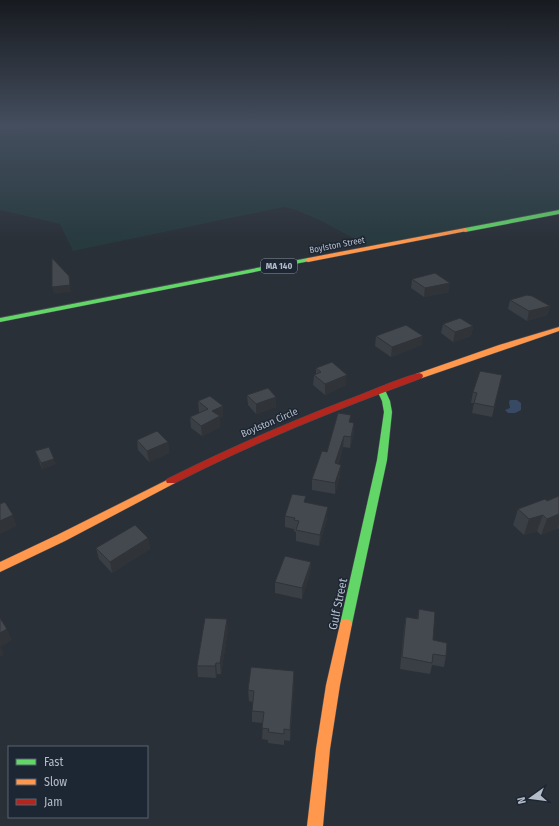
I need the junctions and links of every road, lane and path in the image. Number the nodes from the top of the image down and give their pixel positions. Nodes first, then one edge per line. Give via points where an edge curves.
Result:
1 (559, 212) edge
2 (0, 320) edge
3 (559, 329) edge
4 (381, 390) junction
5 (0, 567) edge
6 (315, 826) edge

1 - 2 street, Boylston Street / MA 140
3 - 4 street, Boylston Circle
4 - 5 street, Boylston Circle via 242,446
4 - 6 street, Gulf Street via 388,412 382,460 333,685

